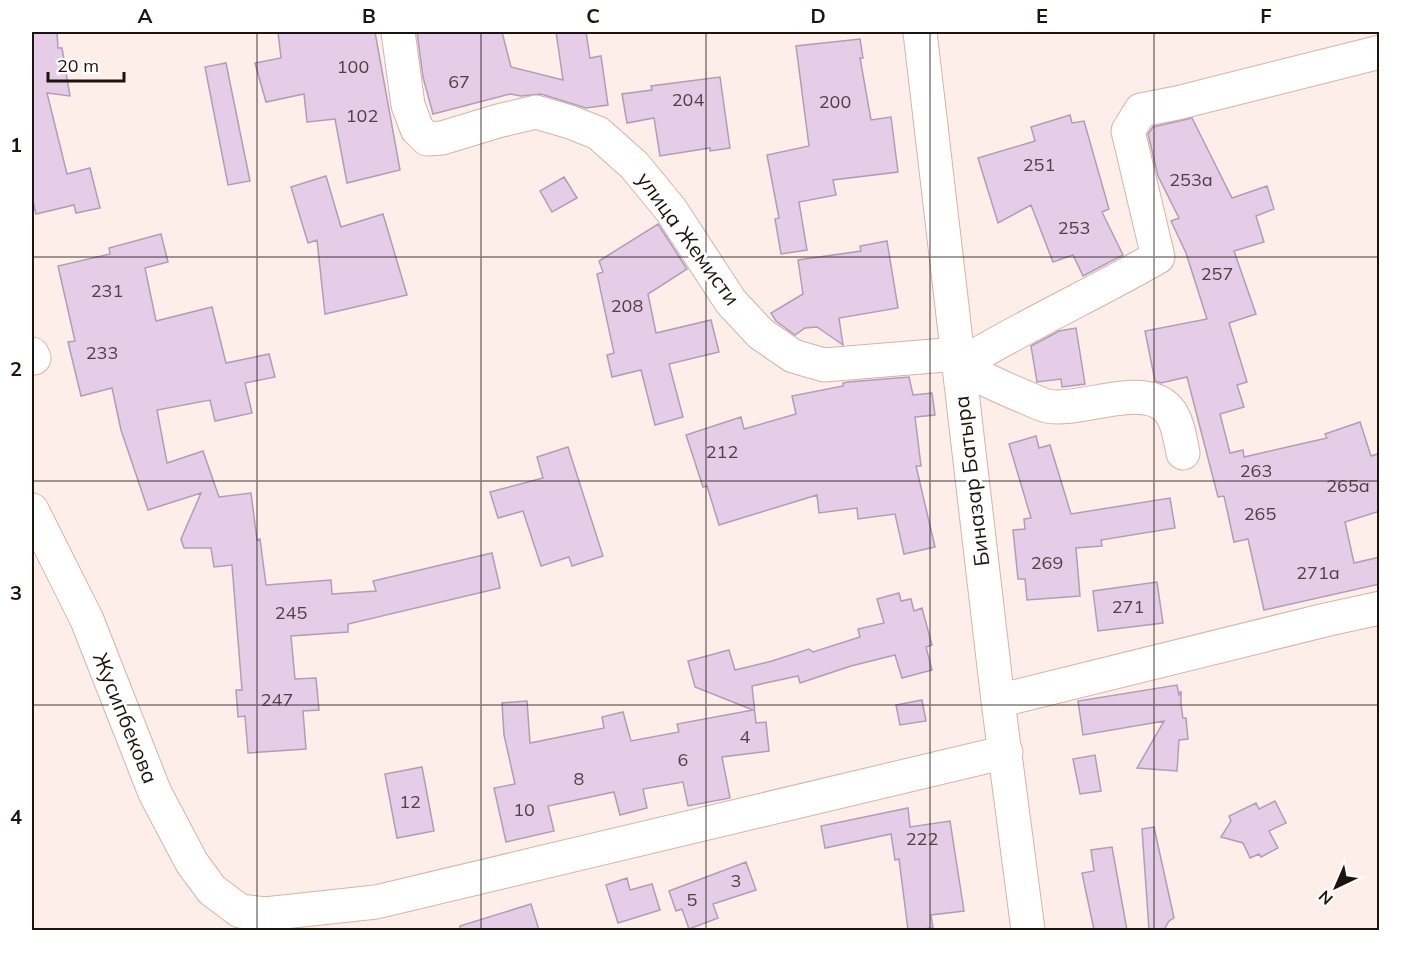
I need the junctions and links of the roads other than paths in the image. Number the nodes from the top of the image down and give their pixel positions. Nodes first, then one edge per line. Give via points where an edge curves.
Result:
1 (398, 32) edge
2 (920, 32) edge
3 (1380, 52) edge
4 (958, 360) junction
5 (1183, 453) dead end
6 (32, 510) edge
7 (1380, 608) edge
8 (998, 700) junction
9 (1006, 752) junction
10 (242, 921) edge
11 (1028, 930) edge

1 - 4 street, улица Жемисти via 408,105 417,129 427,139 536,112 598,133 634,165 672,210 731,302 761,334 793,356 824,365
2 - 4 street, Биназар Батыра
3 - 4 street via 1141,110 1128,131 1158,257
4 - 5 street via 997,386 1047,406 1129,397 1152,400 1168,409
4 - 8 street, Биназар Батыра
6 - 10 street, Жусипбекова via 87,620 155,793 192,863
7 - 8 street
8 - 9 street, Биназар Батыра
9 - 10 street via 375,902 265,914
9 - 11 street, Биназар Батыра

